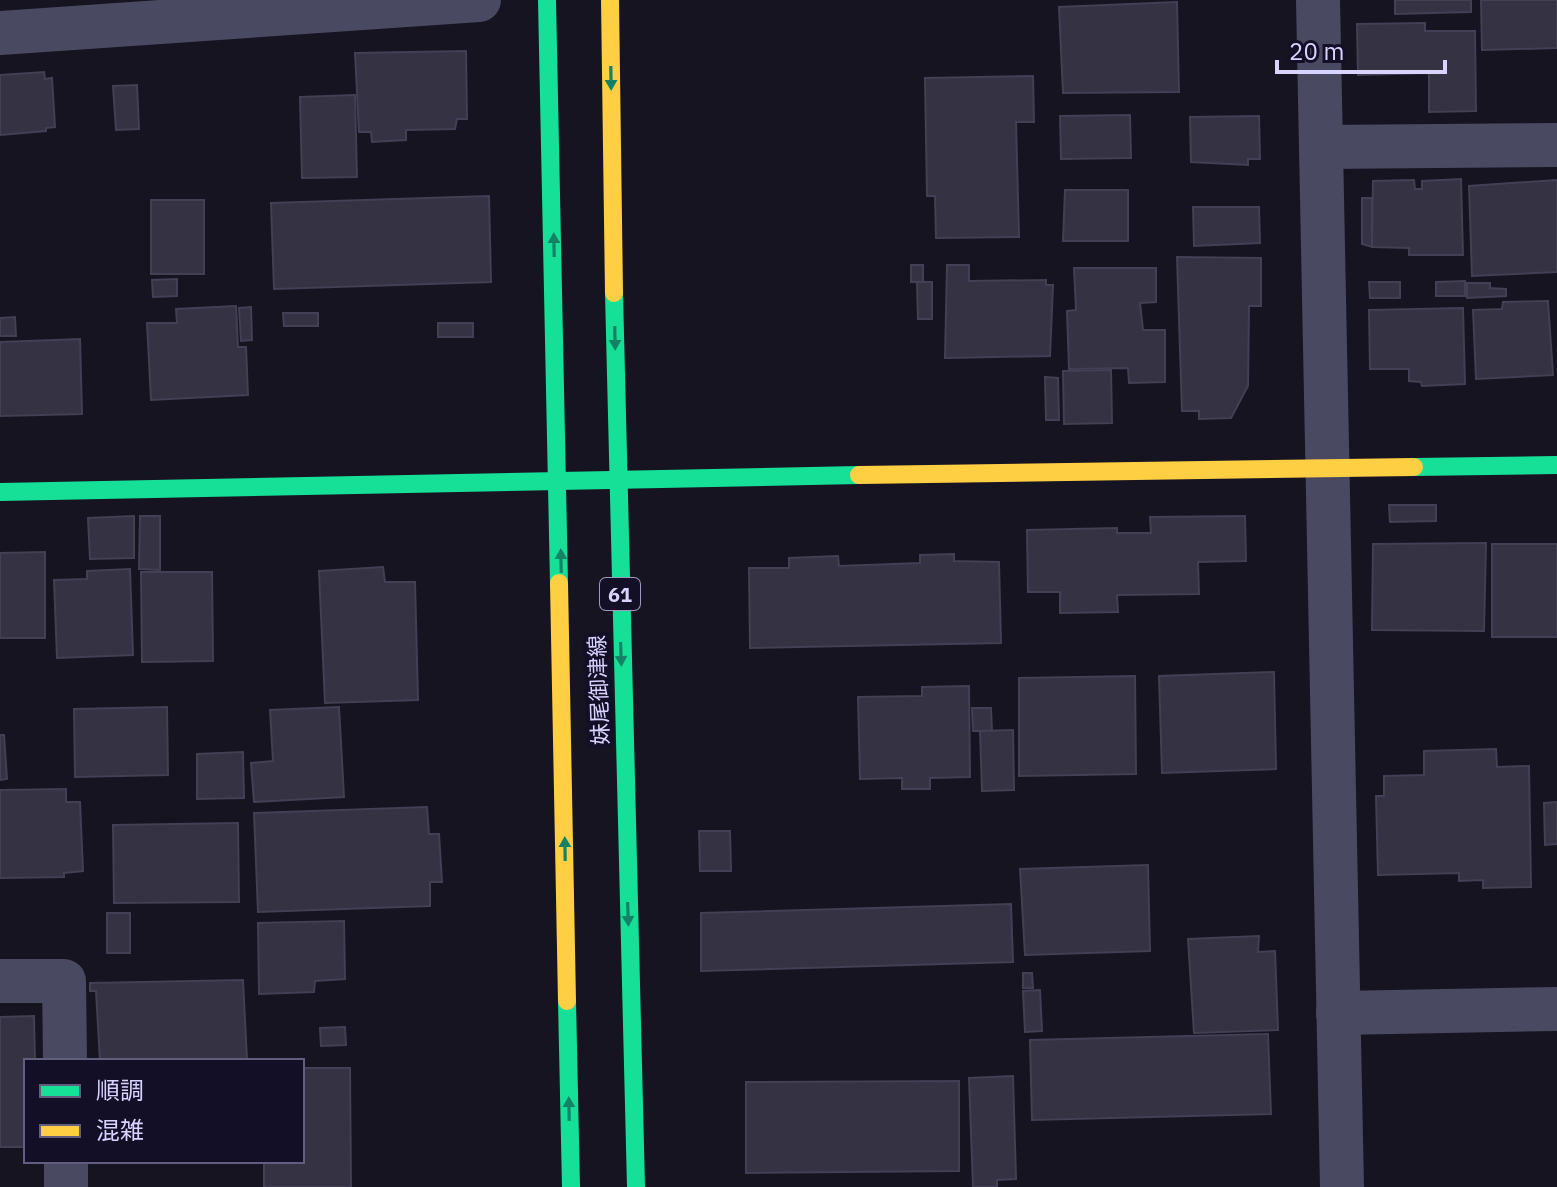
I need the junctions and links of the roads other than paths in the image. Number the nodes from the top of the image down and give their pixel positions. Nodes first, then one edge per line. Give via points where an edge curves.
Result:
1 (479, 0) edge
2 (547, 0) edge
3 (610, 0) edge
4 (1318, 0) edge
5 (0, 33) edge
6 (1557, 145) edge
7 (1321, 147) junction
8 (1557, 465) edge
9 (1326, 469) junction
10 (560, 479) junction
11 (617, 479) junction
12 (0, 492) edge
13 (0, 981) edge
14 (1557, 1009) edge
15 (1338, 1013) junction
16 (65, 1059) edge
17 (66, 1163) edge
18 (66, 1187) edge
19 (571, 1187) edge
20 (636, 1187) edge
21 (1342, 1187) edge

1 - 5 street
10 -> 2 main road, 妹尾御津線
3 -> 11 main road, 妹尾御津線 / 61
4 - 7 street
6 - 7 street
7 - 9 street
8 - 9 main road
9 - 11 main road
9 - 15 street
10 - 11 main road
10 - 12 main road
19 -> 10 main road, 妹尾御津線
11 -> 20 main road, 妹尾御津線 / 61
13 - 16 street via 64,981
14 - 15 street
15 - 21 street
17 - 18 street

